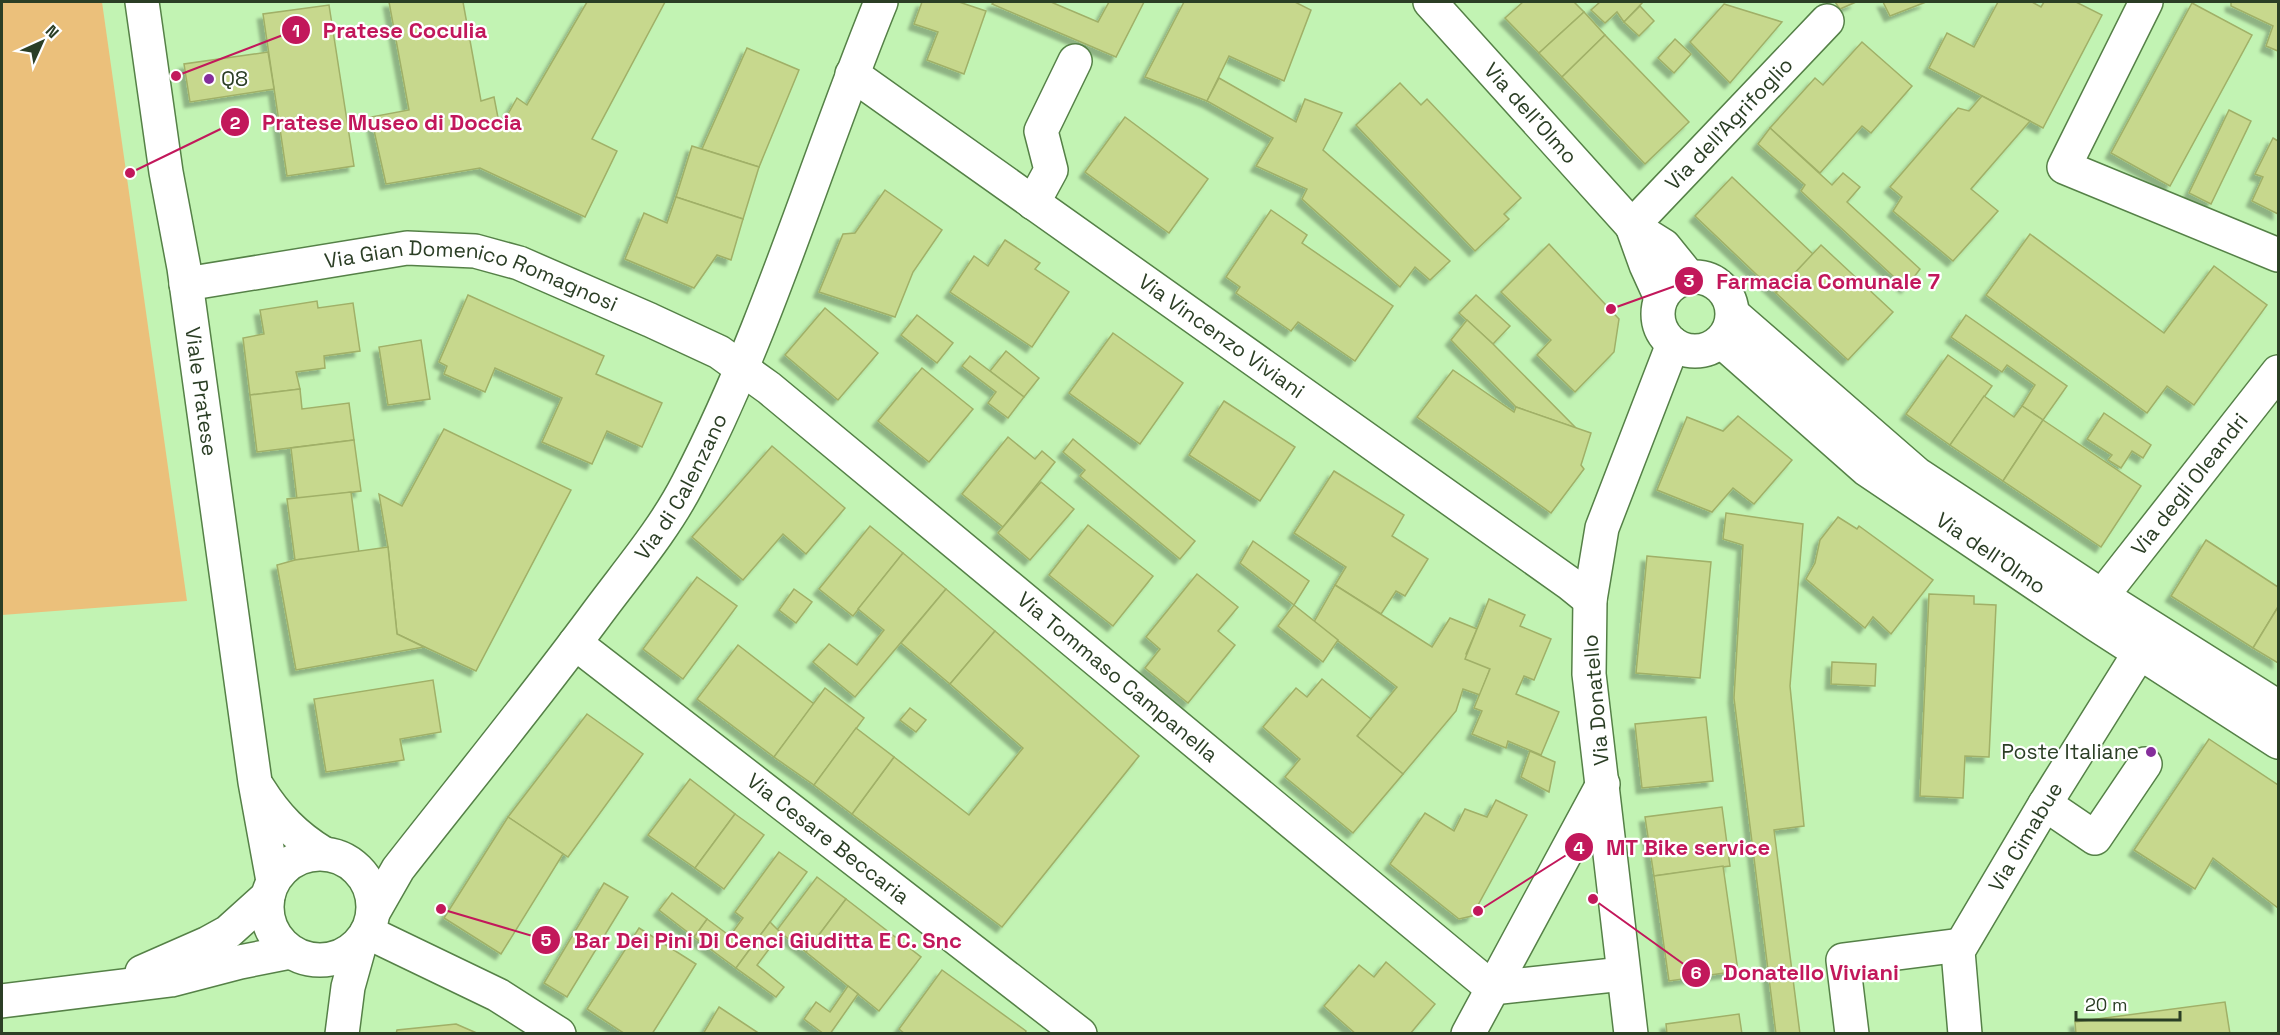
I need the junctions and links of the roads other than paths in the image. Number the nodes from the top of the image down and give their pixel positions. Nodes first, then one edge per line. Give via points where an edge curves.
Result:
1 (142, 2) edge
2 (881, 2) edge
3 (1430, 2) edge
4 (2146, 2) edge
5 (1827, 21) dead end
6 (1075, 61) dead end
7 (852, 74) junction
8 (1033, 203) junction
9 (1632, 226) junction
10 (2278, 255) edge
11 (1689, 277) junction
12 (186, 284) junction
13 (1661, 298) junction
14 (1727, 328) junction
15 (1673, 344) junction
16 (743, 368) junction
17 (2278, 372) edge
18 (2102, 596) junction
19 (1590, 600) junction
20 (575, 643) junction
21 (2140, 652) junction
22 (2278, 708) edge
23 (2278, 742) edge
24 (2145, 764) dead end
25 (255, 782) junction
26 (1603, 784) junction
27 (2045, 804) junction
28 (323, 853) junction
29 (271, 888) junction
30 (367, 929) junction
31 (1961, 945) junction
32 (290, 952) junction
33 (1623, 974) junction
34 (105, 988) junction
35 (1492, 988) junction
36 (2, 1001) edge
37 (342, 1034) edge
38 (559, 1034) edge
39 (1080, 1034) edge
40 (1467, 1034) edge
41 (1631, 1034) edge
42 (1852, 1034) edge
43 (1965, 1034) edge

1 - 12 street, Viale Pratese
2 - 7 street, Via di Calenzano
3 - 9 street, Via dell'Olmo
4 - 10 street via 2064,167
5 - 9 street, Via dell'Agrifoglio
6 - 8 street via 1041,130 1051,170
7 - 8 street, Via Vincenzo Viviani
7 - 16 street, Via di Calenzano
8 - 19 street, Via Vincenzo Viviani
9 - 11 street, Via dell'Olmo via 1664,246
9 - 13 street, Via dell'Olmo
11 - 13 street via 1677,281
11 - 14 street, Via dell'Olmo via 1702,277 1724,290 1731,302
12 - 16 street, Via Gian Domenico Romagnosi via 407,248 475,251 556,278 719,352
12 - 25 street, Viale Pratese
13 - 15 street, Via dell'Olmo via 1658,321
14 - 15 street via 1702,351
14 - 18 street, Via dell'Olmo via 1917,474
14 - 21 street, Via dell'Olmo via 1866,470
15 - 19 street, Via Donatello via 1602,528
16 - 20 street, Via di Calenzano via 688,485
16 - 35 street, Via Tommaso Campanella
17 - 18 street, Via degli Oleandri
18 - 22 street, Via dell'Olmo
19 - 26 street, Via Donatello via 1589,674
20 - 30 street, Via di Calenzano via 398,869
20 - 39 street, Via Cesare Beccaria
21 - 23 street, Via dell'Olmo
21 - 27 street, Via Cimabue
24 - 27 street via 2095,838
25 - 28 street, Viale Pratese via 288,827
25 - 29 street, Viale Pratese
26 - 33 street, Via Donatello
26 - 35 street
27 - 31 street, Via Cimabue
28 - 29 street via 309,854 284,868
28 - 30 street via 346,861 368,887
29 - 32 street via 269,921
29 - 34 street via 228,932
30 - 32 street via 350,951 327,960
30 - 37 street, Via di Calenzano via 349,981
30 - 38 street via 498,995
31 - 42 street via 1844,960
31 - 43 street, Via Cimabue via 1958,967
32 - 34 street via 171,980
33 - 35 street
33 - 41 street, Via Donatello
34 - 36 street
35 - 40 street

